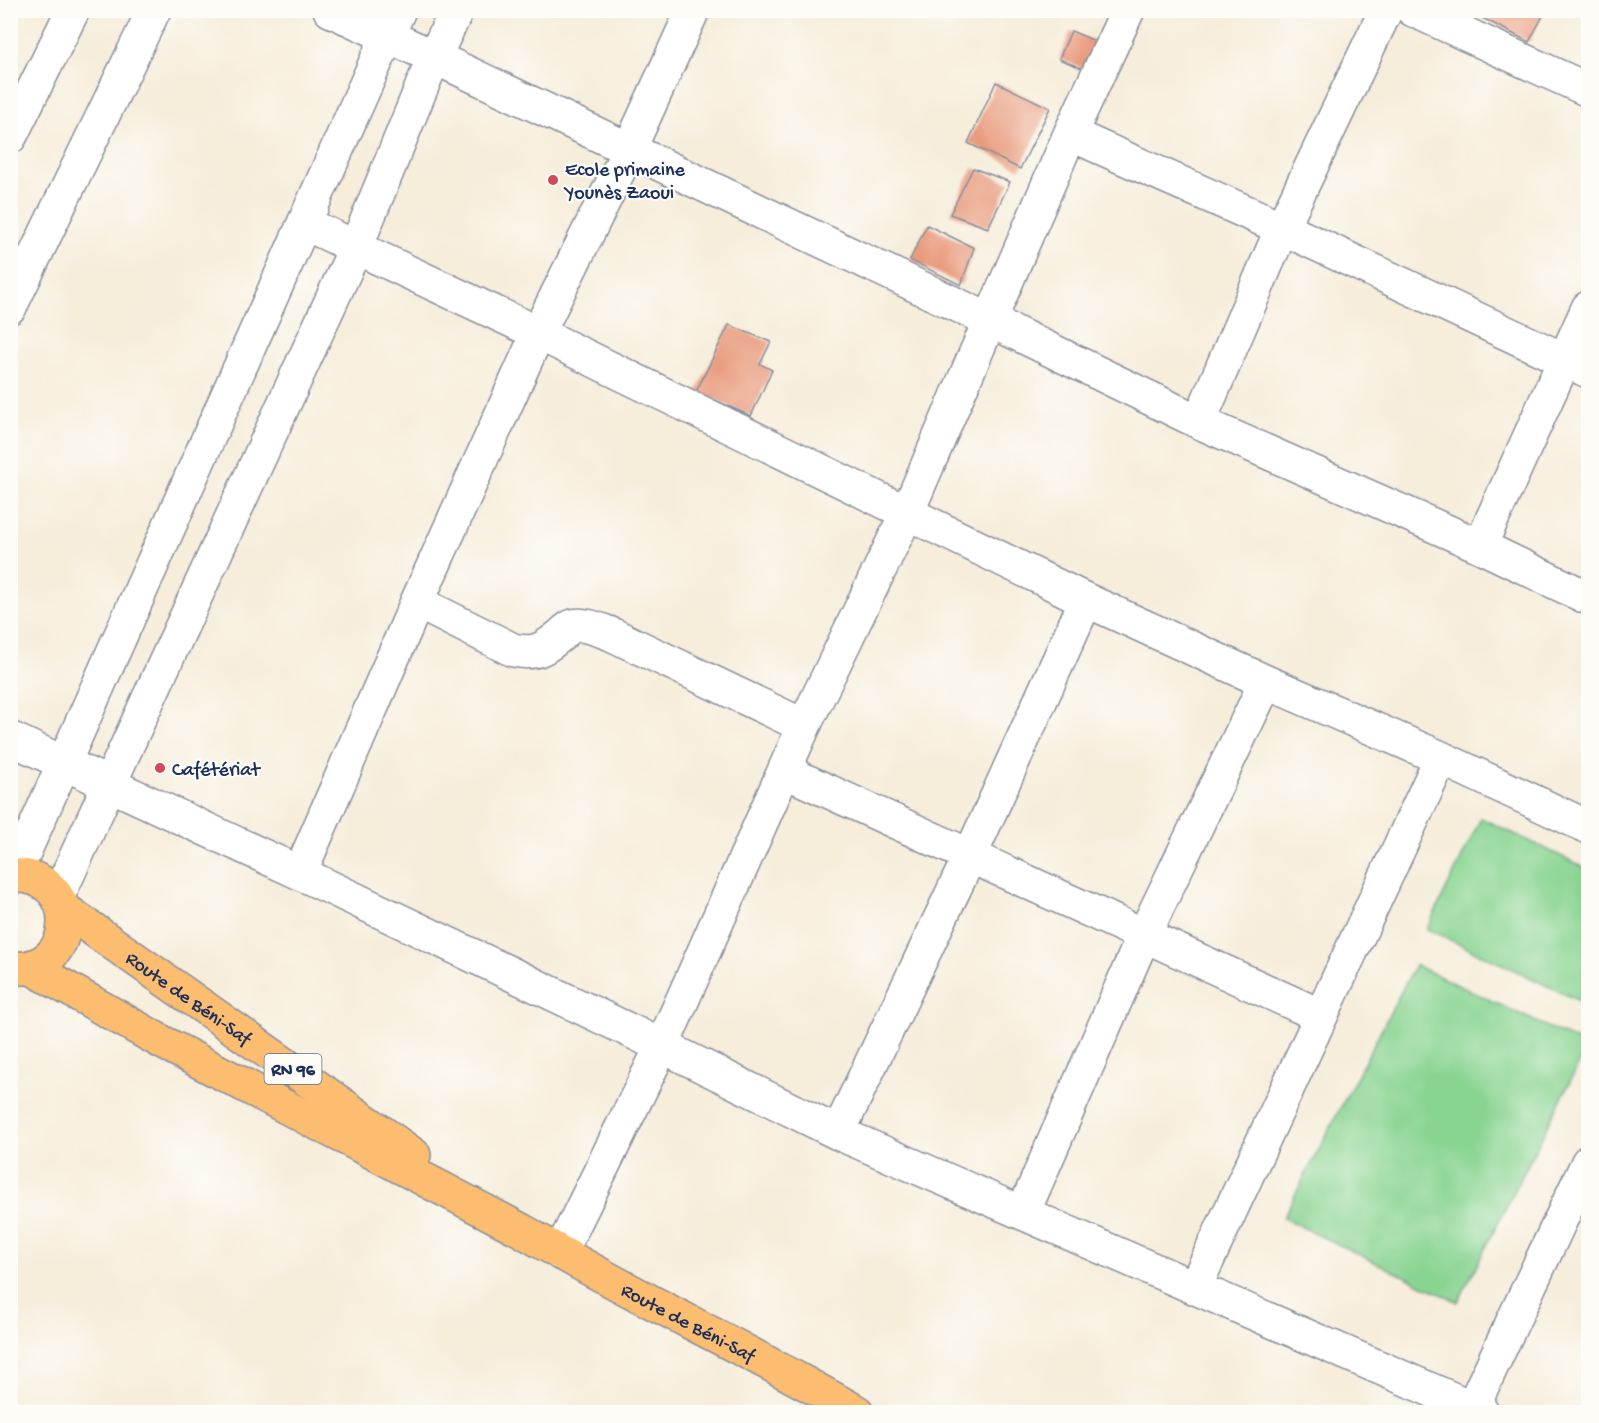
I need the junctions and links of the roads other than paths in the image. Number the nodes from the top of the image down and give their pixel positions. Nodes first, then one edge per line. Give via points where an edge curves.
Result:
1 (73, 10) edge
2 (154, 10) edge
3 (330, 10) edge
4 (457, 10) edge
5 (693, 10) edge
6 (1128, 10) edge
7 (1386, 10) edge
8 (1413, 10) edge
9 (393, 23) edge
10 (434, 57) junction
11 (1588, 90) edge
12 (1070, 134) junction
13 (10, 137) edge
14 (629, 150) junction
15 (304, 223) junction
16 (1282, 228) junction
17 (356, 246) junction
18 (10, 307) edge
19 (1588, 308) edge
20 (990, 321) junction
21 (538, 333) junction
22 (1576, 366) edge
23 (1199, 422) junction
24 (907, 513) junction
25 (1480, 546) junction
26 (1588, 598) edge
27 (1086, 600) junction
28 (417, 602) junction
29 (1266, 682) junction
30 (804, 726) junction
31 (10, 738) edge
32 (1441, 758) junction
33 (64, 762) junction
34 (784, 771) junction
35 (108, 784) junction
36 (1588, 827) edge
37 (970, 855) junction
38 (300, 873) junction
39 (12, 876) edge
40 (61, 902) junction
41 (1144, 935) junction
42 (20, 967) edge
43 (1321, 1016) junction
44 (662, 1046) junction
45 (838, 1133) junction
46 (1588, 1162) edge
47 (1023, 1213) junction
48 (521, 1230) junction
49 (560, 1253) junction
50 (1195, 1287) junction
51 (1477, 1410) edge
52 (857, 1413) edge

1 - 13 street
2 - 18 street
3 - 9 street
4 - 10 street
5 - 14 street
6 - 12 street
7 - 16 street
8 - 11 street
9 - 10 street
9 - 15 street
10 - 14 street
10 - 17 street
12 - 16 street
12 - 20 street
14 - 20 street
14 - 21 street
15 - 17 street
15 - 33 street
16 - 22 street
16 - 23 street
17 - 21 street
17 - 35 street
19 - 22 street
20 - 23 street
20 - 24 street
21 - 24 street
21 - 28 street
22 - 25 street
23 - 25 street
24 - 27 street
24 - 30 street
25 - 26 street
27 - 29 street
27 - 37 street
28 - 30 street via 526,653 547,646 573,626 590,627
28 - 38 street
29 - 32 street
29 - 41 street
30 - 34 street
31 - 33 street
32 - 36 street
32 - 43 street
33 - 35 street
33 - 39 street
34 - 37 street
34 - 44 street
35 - 38 street
35 - 40 street
37 - 41 street
37 - 45 street
38 - 44 street
39 - 40 main road, Route de Béni-Saf via 35,878 48,885
40 - 42 main road via 64,931 55,951 44,961
40 - 48 main road, Route de Béni-Saf / RN 96
41 - 43 street
41 - 47 street
42 - 48 main road, Route de Béni-Saf / RN 96
43 - 50 street
44 - 45 street
44 - 49 street
45 - 47 street
46 - 51 street
47 - 50 street
48 - 49 main road, Route de Béni-Saf / RN 96
49 - 52 main road, Route de Béni-Saf / RN 96 via 781,1368
50 - 51 street

